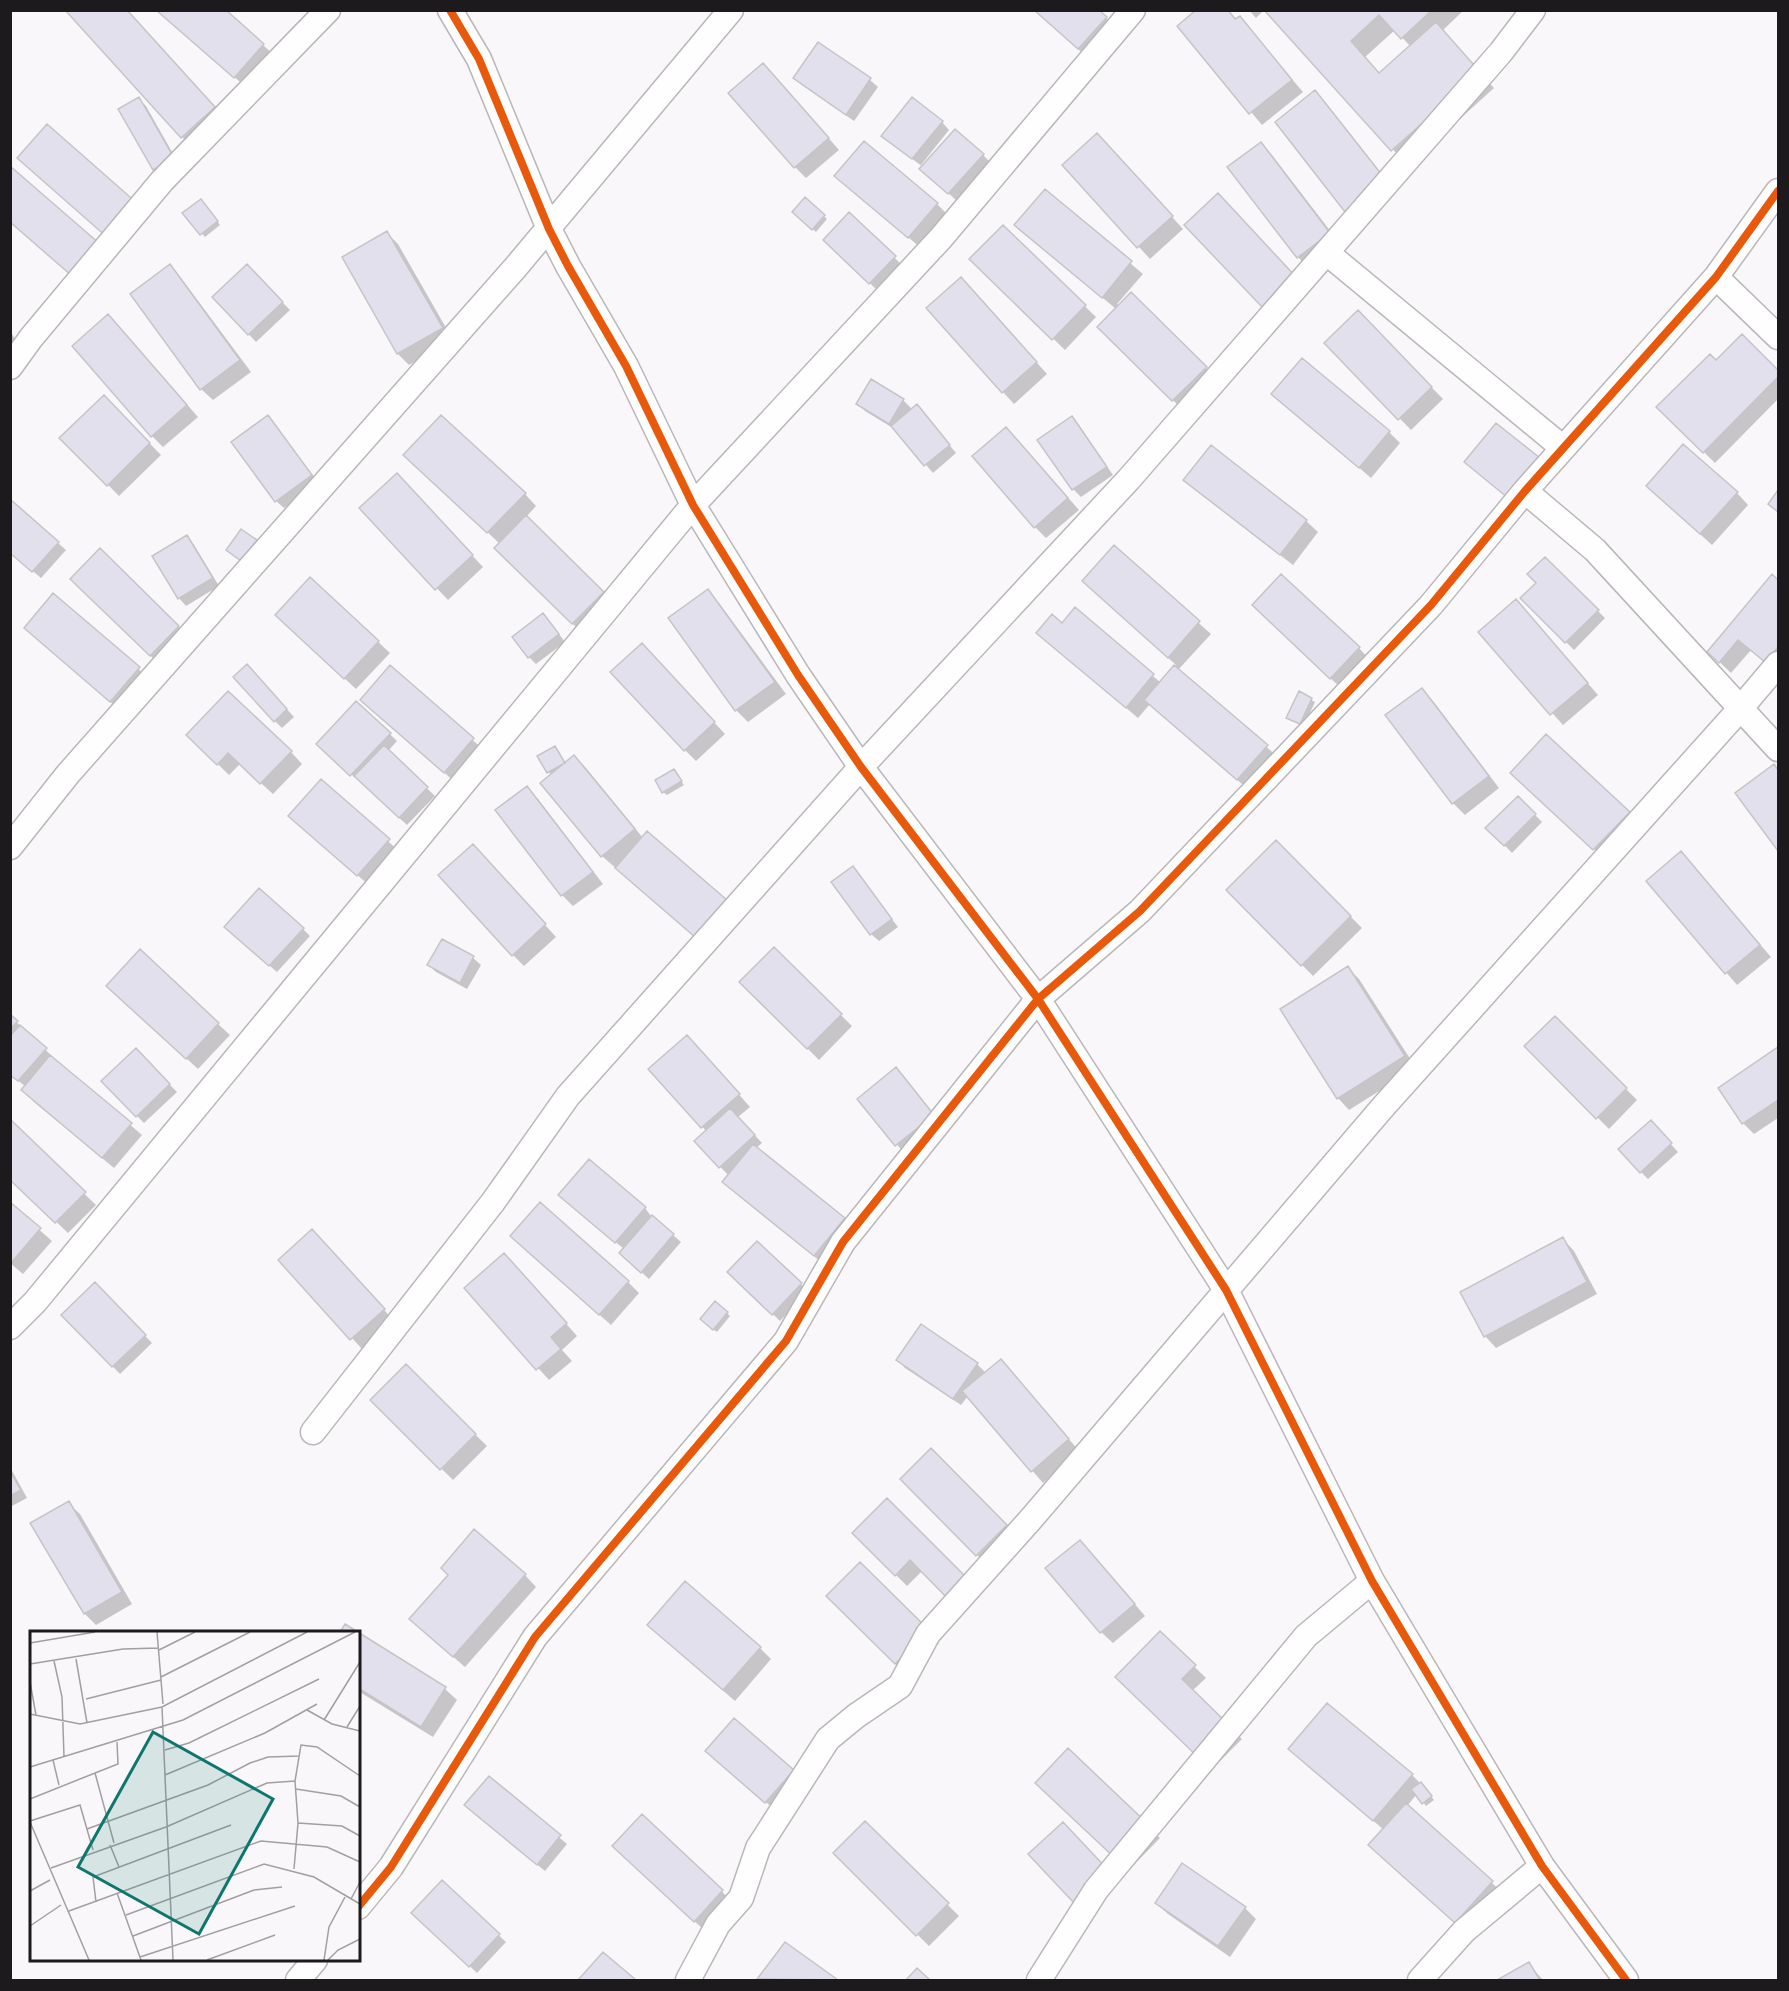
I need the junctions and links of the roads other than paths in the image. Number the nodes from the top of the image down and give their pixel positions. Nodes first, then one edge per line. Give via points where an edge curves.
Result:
1 (328, 10) edge
2 (450, 10) edge
3 (730, 10) edge
4 (1133, 10) edge
5 (1533, 10) edge
6 (1779, 191) edge
7 (549, 229) junction
8 (1327, 253) junction
9 (1716, 277) junction
10 (1779, 337) edge
11 (10, 367) edge
12 (1563, 448) junction
13 (1525, 491) junction
14 (693, 506) junction
15 (1779, 664) edge
16 (1740, 709) junction
17 (1779, 749) edge
18 (861, 767) junction
19 (10, 847) edge
20 (1038, 999) junction
21 (1226, 1290) junction
22 (10, 1327) edge
23 (313, 1432) dead end
24 (1372, 1581) junction
25 (1542, 1866) junction
26 (360, 1905) edge
27 (313, 1961) edge
28 (298, 1980) edge
29 (688, 1980) edge
30 (1039, 1980) edge
31 (1420, 1980) edge
32 (1626, 1980) edge

1 - 11 street via 162,182
2 - 7 street via 479,59
3 - 7 street
4 - 14 street via 941,238
5 - 8 street
6 - 9 street
7 - 14 street via 626,366
7 - 19 street via 68,774
8 - 12 street
8 - 18 street via 1129,479
9 - 10 street
9 - 12 street
12 - 13 street
13 - 16 street via 1595,550
13 - 20 street via 1431,605 1148,902
14 - 18 street via 798,675
14 - 22 street via 35,1302
15 - 16 street
16 - 17 street
16 - 21 street via 1383,1107
18 - 20 street
18 - 23 street via 568,1096 493,1202
20 - 21 street
20 - 26 street via 843,1242 786,1341 535,1637 392,1867
21 - 24 street
21 - 29 street via 928,1634 900,1686 828,1739 758,1848 741,1898 718,1924
24 - 25 street
24 - 30 street via 1306,1636 1096,1890
25 - 31 street via 1464,1931
25 - 32 street
27 - 28 street

